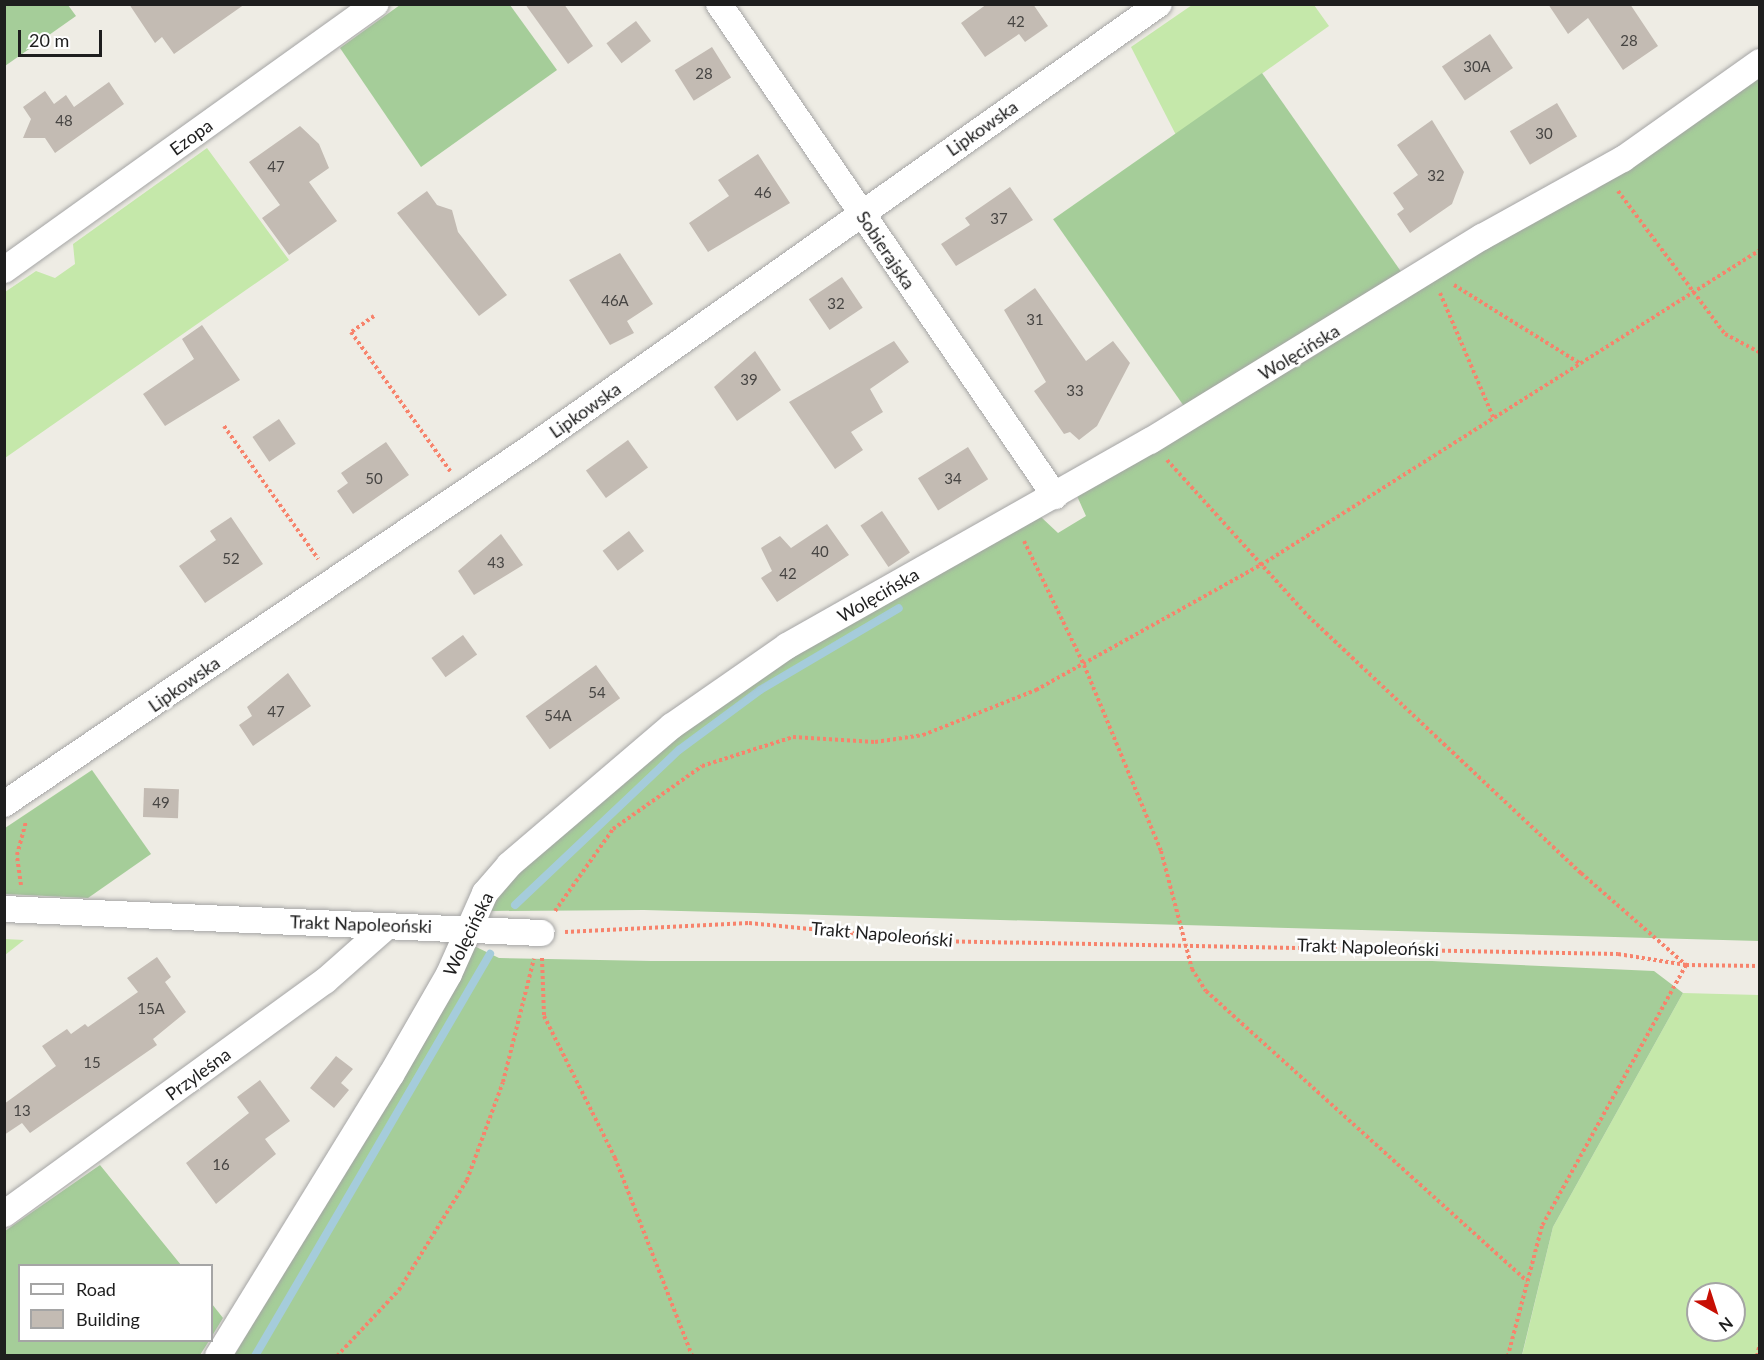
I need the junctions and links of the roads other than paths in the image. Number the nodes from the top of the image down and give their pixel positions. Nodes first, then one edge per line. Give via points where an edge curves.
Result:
1 (376, 4) edge
2 (719, 4) edge
3 (1159, 4) edge
4 (1760, 62) edge
5 (861, 213) junction
6 (4, 270) edge
7 (1055, 495) junction
8 (4, 804) edge
9 (4, 909) edge
10 (386, 927) junction
11 (469, 928) junction
12 (541, 933) road end
13 (4, 1214) edge
14 (219, 1356) edge

1 - 6 street, Ezopa
2 - 5 street, Sobierajska
3 - 5 street, Lipkowska
4 - 7 street, Wolęcińska via 1603,170
5 - 7 street, Sobierajska
5 - 8 street, Lipkowska via 465,491
7 - 11 street, Wolęcińska via 787,646 672,726 509,865 485,893
9 - 10 street, Trakt Napoleoński
10 - 11 street, Trakt Napoleoński
10 - 13 street, Przyleśna via 325,981
11 - 12 street, Trakt Napoleoński
11 - 14 street, Wolęcińska via 449,974 391,1075

